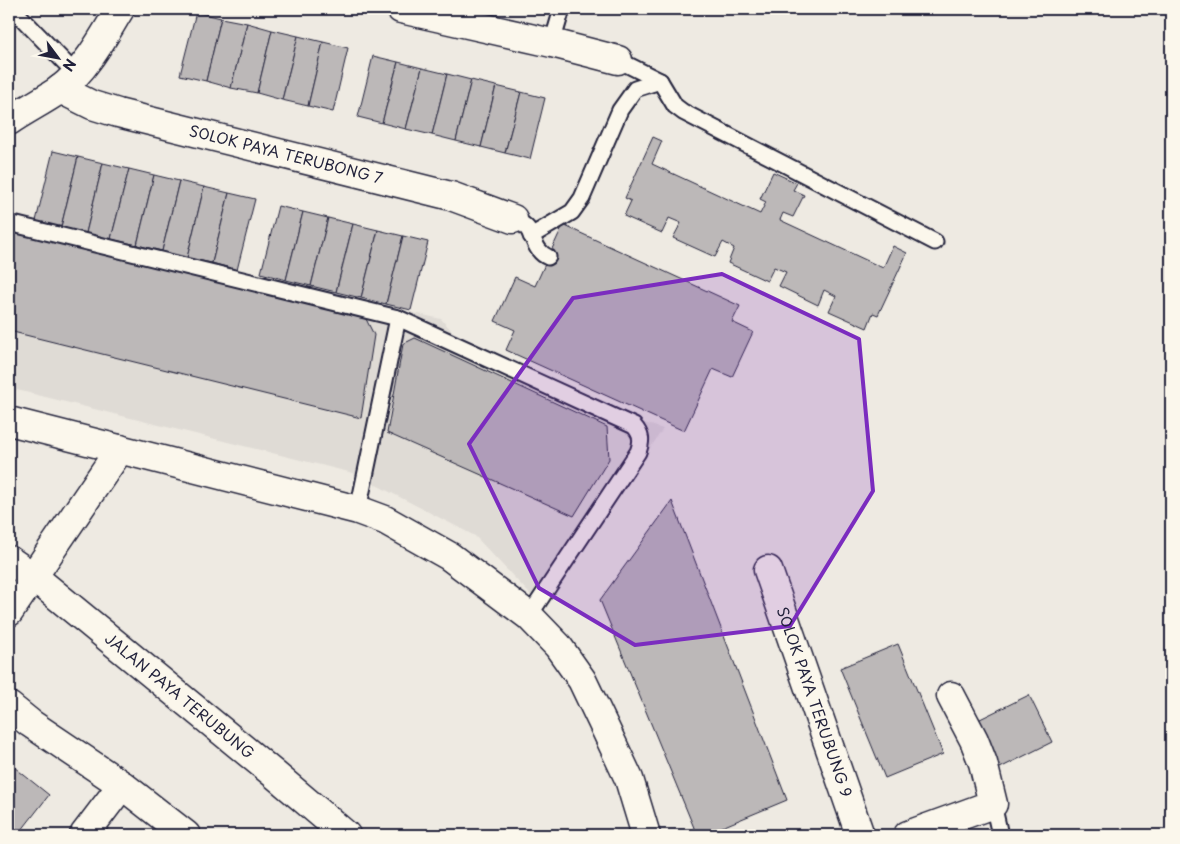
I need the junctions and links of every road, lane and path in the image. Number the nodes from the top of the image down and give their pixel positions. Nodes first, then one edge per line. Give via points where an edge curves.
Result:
1 (13, 9) edge
2 (120, 9) edge
3 (401, 9) edge
4 (562, 9) edge
5 (552, 43) junction
6 (618, 60) joint
7 (660, 81) junction
8 (68, 82) junction
9 (9, 121) edge
10 (9, 223) edge
11 (522, 228) junction
12 (935, 242) dead end
13 (548, 257) dead end
14 (398, 318) junction
15 (9, 421) edge
16 (120, 449) junction
17 (358, 510) junction
18 (9, 560) edge
19 (768, 570) dead end
20 (34, 577) junction
21 (9, 612) edge
22 (529, 616) junction
23 (951, 696) dead end
24 (9, 706) edge
25 (122, 785) junction
26 (993, 804) junction
27 (84, 835) edge
28 (186, 835) edge
29 (346, 835) edge
30 (646, 835) edge
31 (860, 835) edge
32 (908, 835) edge
33 (1000, 835) edge

1 - 8 lane
2 - 8 street via 100,43
3 - 5 street
4 - 5 lane
5 - 6 street
6 - 7 lane
7 - 11 lane via 635,89 620,110 582,198 572,212
7 - 12 lane via 675,106 683,112
8 - 9 street
8 - 11 street, SOLOK PAYA TERUBONG 7 via 92,105 451,196
10 - 14 lane
11 - 13 lane via 538,250
14 - 17 lane
14 - 22 lane via 634,426 640,433 642,441 638,452
15 - 16 street
16 - 17 street
16 - 20 street
17 - 22 street via 385,520 449,556
18 - 20 street, JALAN PAYA TERUBUNG
19 - 31 street, SOLOK PAYA TERUBUNG 9
20 - 21 street
20 - 29 street, JALAN PAYA TERUBUNG
22 - 30 street via 558,646 582,680 629,779
23 - 26 street via 983,762
24 - 25 street
25 - 27 street
25 - 28 street
26 - 32 street
26 - 33 lane

